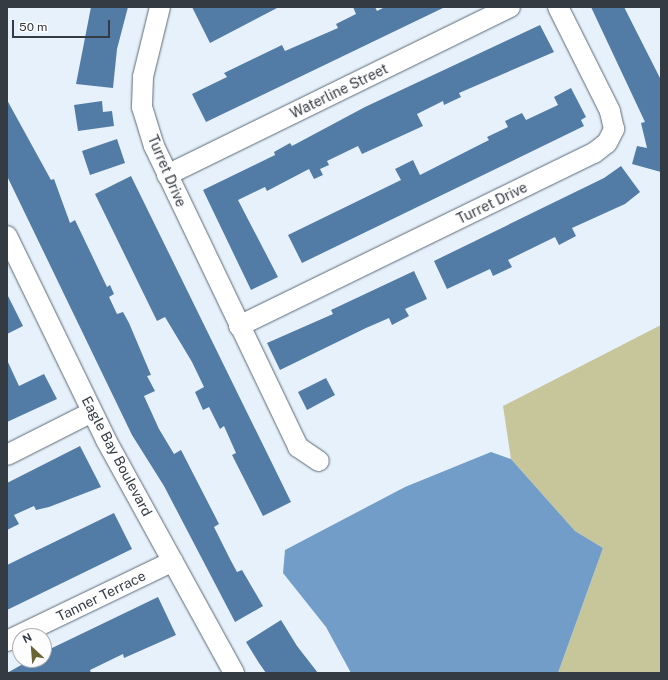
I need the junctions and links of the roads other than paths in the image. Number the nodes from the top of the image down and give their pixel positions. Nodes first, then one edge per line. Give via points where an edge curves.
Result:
1 (160, 7) edge
2 (510, 7) edge
3 (558, 7) edge
4 (167, 175) junction
5 (7, 236) edge
6 (13, 264) edge
7 (239, 326) junction
8 (92, 412) junction
9 (7, 455) edge
10 (319, 461) dead end
11 (173, 561) junction
12 (7, 641) edge
13 (234, 673) edge

1 - 4 street, Turret Drive via 143,76 142,107
2 - 4 street, Waterline Street
3 - 7 street, Turret Drive via 610,111 614,129 607,143 594,153
4 - 7 street, Turret Drive
5 - 6 street, Eagle Bay Boulevard
6 - 8 street, Eagle Bay Boulevard
7 - 10 street, Turret Drive via 298,447
8 - 9 street
8 - 11 street, Eagle Bay Boulevard
11 - 12 street, Tanner Terrace
11 - 13 street, Eagle Bay Boulevard

